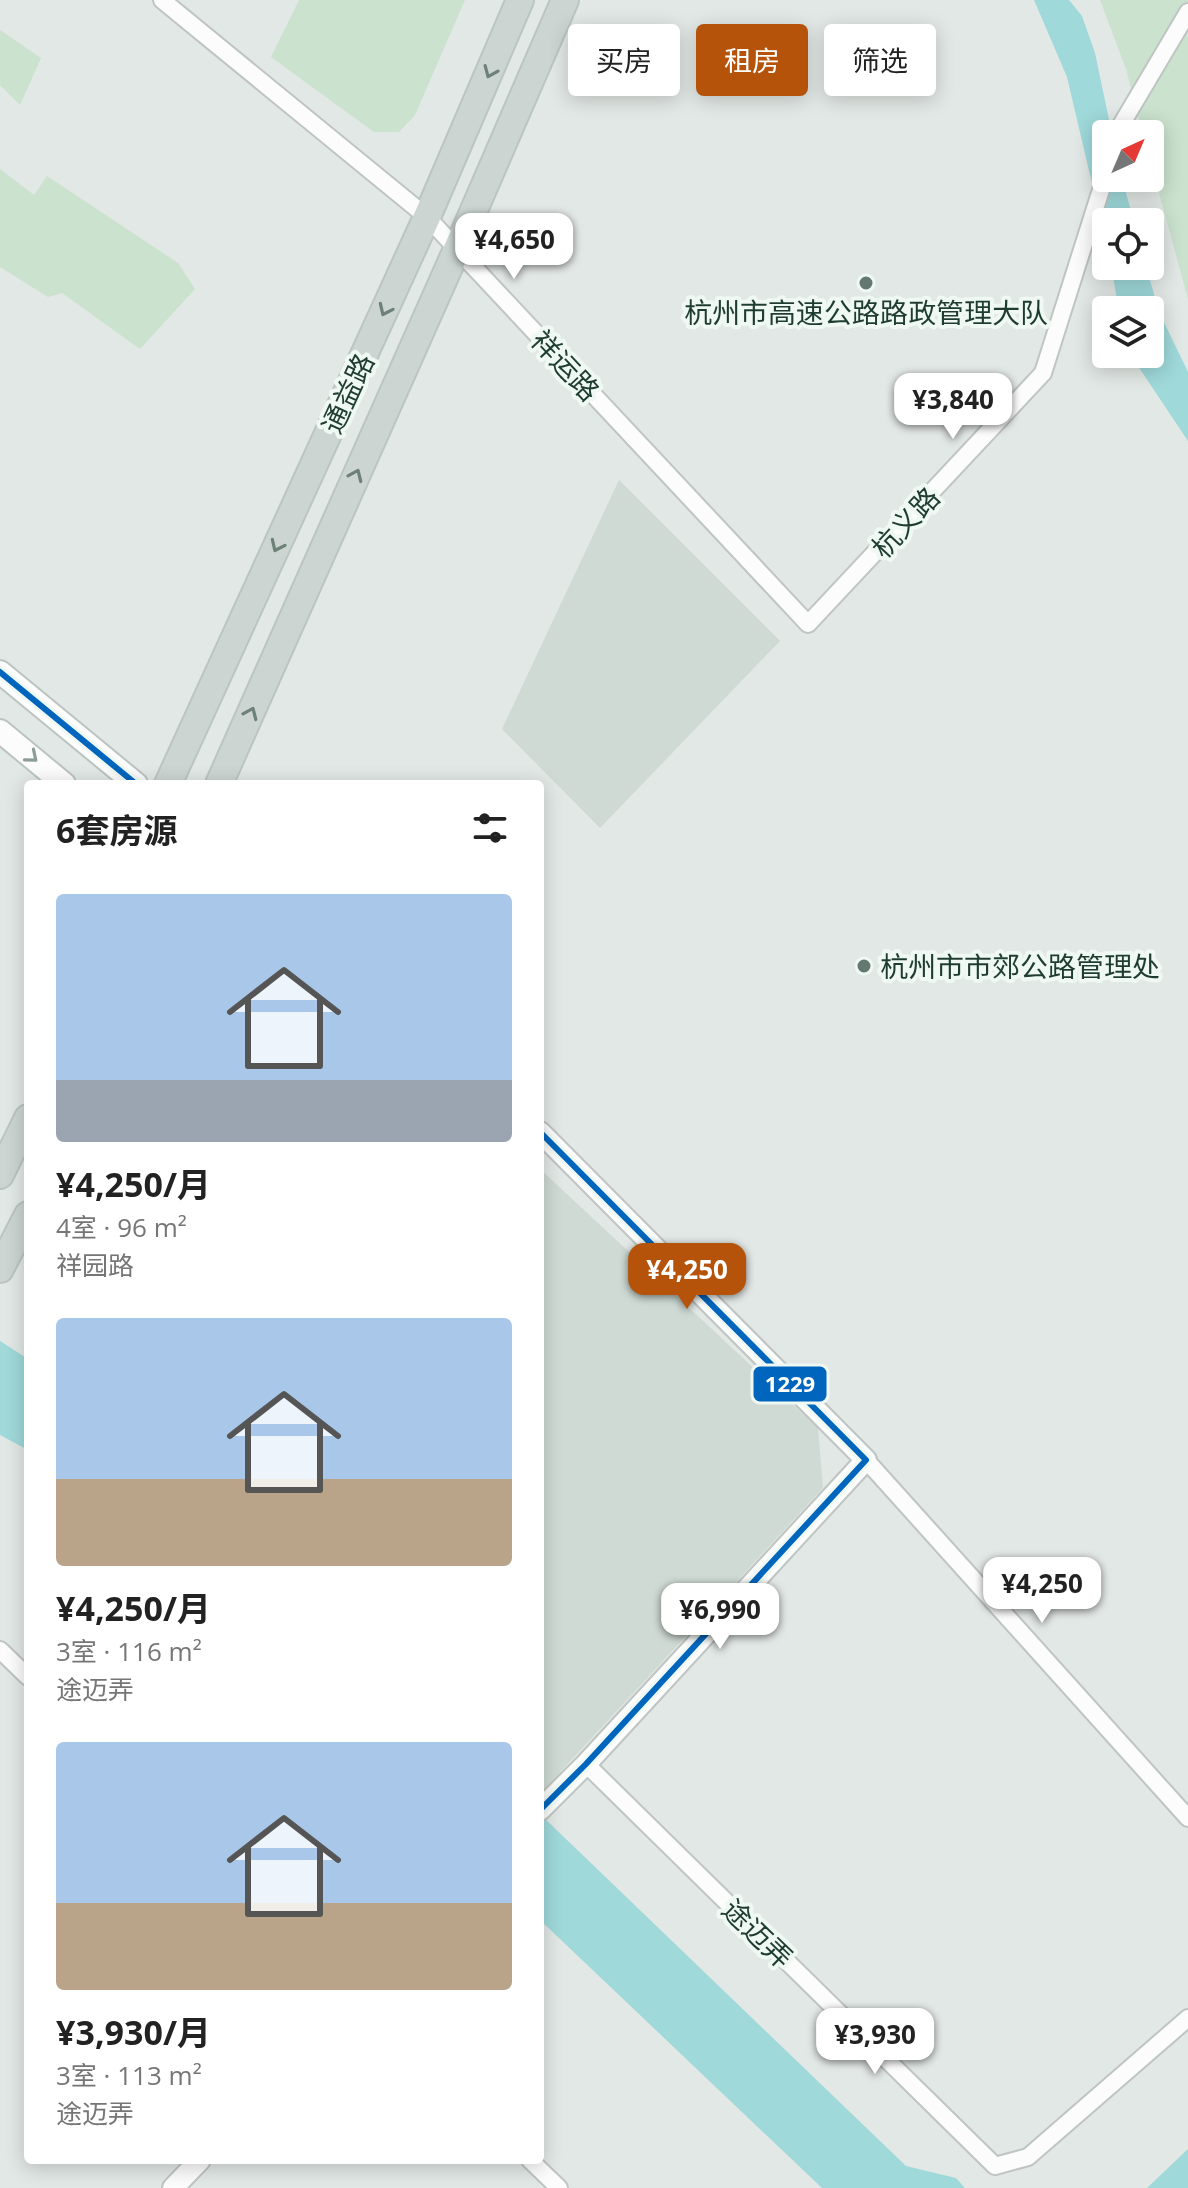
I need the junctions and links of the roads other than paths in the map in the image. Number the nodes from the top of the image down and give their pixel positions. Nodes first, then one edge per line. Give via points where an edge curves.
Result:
1 (162, 0) edge
2 (520, 0) edge
3 (565, 0) edge
4 (1188, 12) edge
5 (1124, 120) edge
6 (1101, 192) edge
7 (427, 217) junction
8 (458, 247) junction
9 (808, 624) joint
10 (0, 672) edge
11 (0, 731) edge
12 (59, 780) edge
13 (131, 780) edge
14 (170, 780) edge
15 (221, 780) edge
16 (24, 1126) edge
17 (544, 1136) edge
18 (0, 1175) edge
19 (24, 1223) edge
20 (0, 1269) edge
21 (866, 1460) junction
22 (0, 1650) edge
23 (24, 1673) edge
24 (586, 1764) junction
25 (544, 1806) edge
26 (1188, 1818) edge
27 (1188, 2018) edge
28 (196, 2164) edge
29 (534, 2164) edge
30 (173, 2188) edge
31 (559, 2188) edge

1 - 7 street, 祥运路
2 -> 7 main road, 通益路
3 - 8 main road, 通益路
4 - 5 street
6 - 9 street, 杭义路 via 1043,373
7 - 8 street, 祥运路
7 -> 14 main road, 通益路
8 - 9 street, 祥运路
15 -> 8 main road, 通益路
10 - 13 main road
11 -> 12 main road
16 - 18 main road
17 - 21 street
19 - 20 main road
21 - 24 street
21 - 26 street
22 - 23 street
24 - 25 street
24 - 27 street, 途迈弄 via 995,2166 1028,2157
28 - 30 street
29 - 31 street

